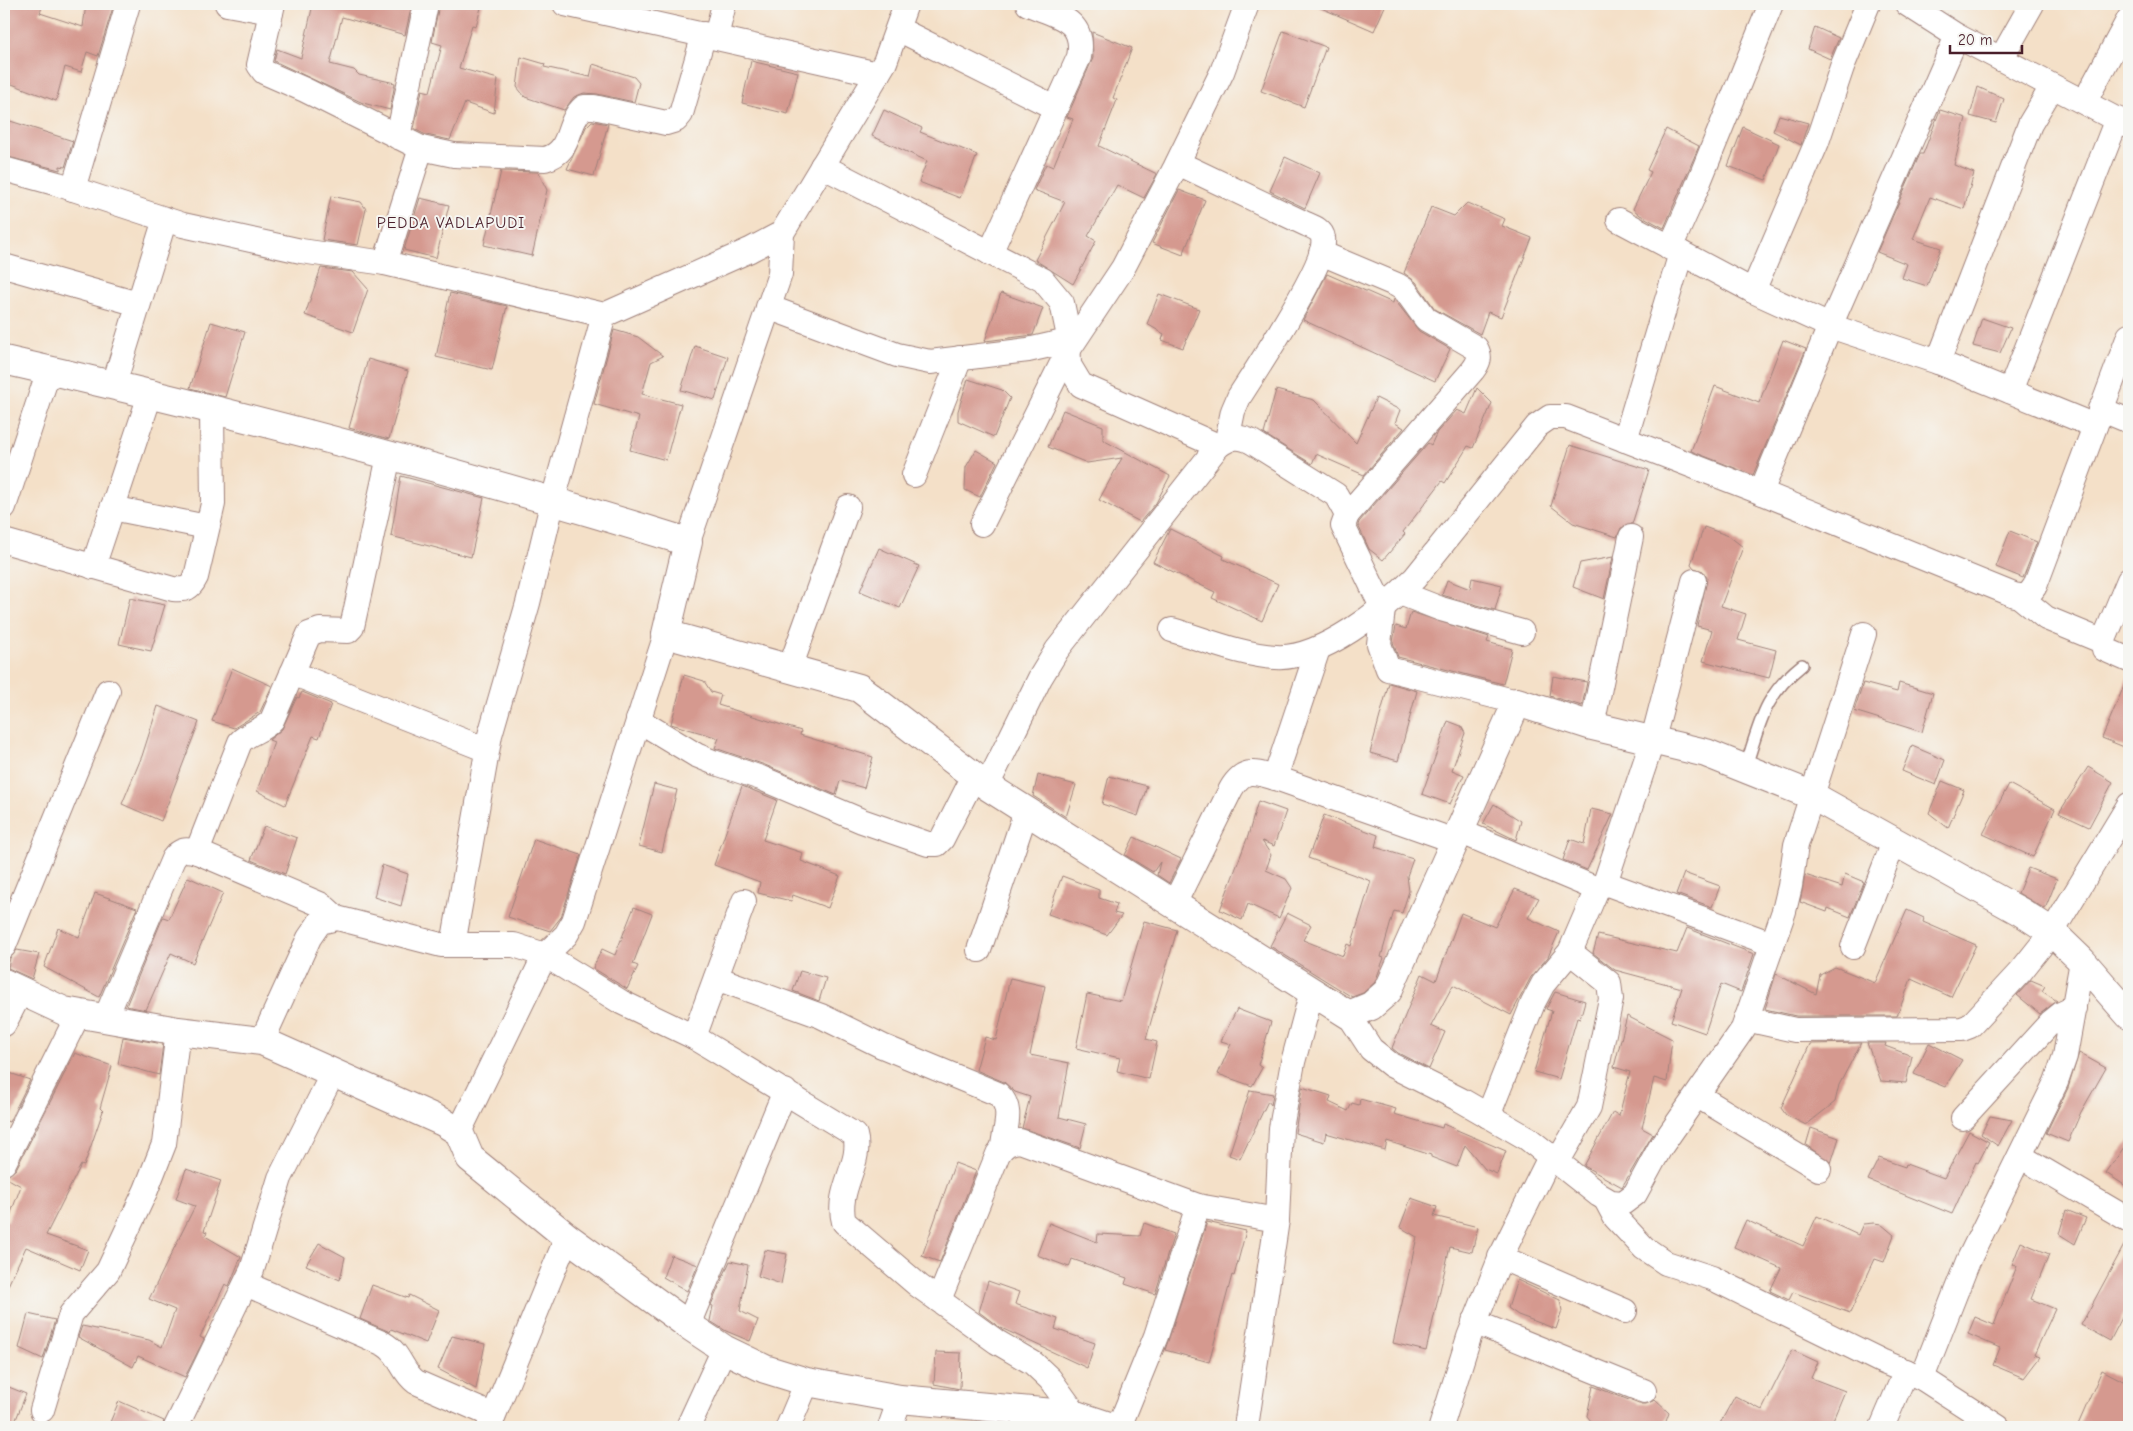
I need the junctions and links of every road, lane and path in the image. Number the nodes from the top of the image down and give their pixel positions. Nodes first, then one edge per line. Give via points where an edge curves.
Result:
1 (128, 4) edge
2 (227, 4) edge
3 (426, 4) edge
4 (565, 4) edge
5 (724, 4) edge
6 (906, 4) edge
7 (1028, 4) edge
8 (1247, 4) edge
9 (1771, 4) edge
10 (1868, 4) edge
11 (2032, 4) edge
12 (1914, 6) edge
13 (272, 8) edge
14 (601, 8) edge
15 (2129, 20) edge
16 (898, 28) junction
17 (710, 35) junction
18 (1957, 36) junction
19 (2001, 60) junction
20 (878, 74) junction
21 (2052, 87) junction
22 (2085, 101) junction
23 (1056, 108) junction
24 (2123, 122) edge
25 (398, 137) junction
26 (420, 148) junction
27 (1178, 163) junction
28 (822, 166) junction
29 (4, 169) edge
30 (73, 189) junction
31 (165, 219) junction
32 (1619, 220) dead end
33 (782, 233) junction
34 (1675, 250) junction
35 (990, 253) junction
36 (1321, 253) junction
37 (386, 263) junction
38 (4, 266) edge
39 (1753, 291) junction
40 (138, 304) junction
41 (768, 307) junction
42 (604, 315) junction
43 (1830, 326) junction
44 (2129, 336) edge
45 (1068, 345) junction
46 (960, 358) junction
47 (4, 360) edge
48 (1938, 362) junction
49 (49, 370) junction
50 (114, 384) junction
51 (2010, 391) junction
52 (151, 392) junction
53 (212, 409) junction
54 (2098, 418) junction
55 (2129, 421) edge
56 (1625, 440) junction
57 (1222, 443) junction
58 (389, 456) junction
59 (914, 475) dead end
60 (1763, 493) junction
61 (553, 500) junction
62 (4, 507) edge
63 (848, 507) dead end
64 (112, 508) junction
65 (1347, 515) junction
66 (982, 524) dead end
67 (207, 527) junction
68 (1632, 537) dead end
69 (688, 542) junction
70 (5, 546) edge
71 (93, 567) junction
72 (2129, 580) edge
73 (1694, 581) dead end
74 (1400, 593) junction
75 (2019, 596) junction
76 (1383, 610) junction
77 (1172, 630) dead end
78 (1522, 632) dead end
79 (666, 634) junction
80 (1864, 634) dead end
81 (2104, 642) junction
82 (1318, 649) junction
83 (2129, 660) edge
84 (1802, 665) dead end
85 (790, 668) junction
86 (292, 673) junction
87 (108, 691) dead end
88 (1517, 702) junction
89 (638, 720) junction
90 (1592, 726) junction
91 (1653, 739) junction
92 (487, 750) junction
93 (1746, 769) junction
94 (1276, 778) junction
95 (981, 781) junction
96 (1811, 795) junction
97 (2129, 805) edge
98 (1026, 811) junction
99 (1457, 836) junction
100 (1894, 842) junction
101 (198, 852) junction
102 (1601, 886) junction
103 (744, 901) dead end
104 (1174, 904) junction
105 (320, 922) junction
106 (2052, 932) junction
107 (1772, 944) junction
108 (453, 945) junction
109 (4, 946) edge
110 (1853, 947) dead end
111 (979, 950) dead end
112 (1570, 952) junction
113 (544, 955) junction
114 (2082, 961) junction
115 (716, 978) junction
116 (12, 987) edge
117 (1312, 991) junction
118 (2074, 1008) junction
119 (79, 1013) junction
120 (1349, 1015) junction
121 (2129, 1015) edge
122 (106, 1017) junction
123 (1746, 1019) junction
124 (4, 1024) edge
125 (178, 1031) junction
126 (694, 1036) junction
127 (262, 1042) junction
128 (333, 1072) junction
129 (785, 1091) junction
130 (1698, 1096) junction
131 (1488, 1116) junction
132 (1963, 1118) dead end
133 (459, 1132) junction
134 (1003, 1146) junction
135 (2020, 1156) junction
136 (1554, 1158) junction
137 (4, 1163) edge
138 (1819, 1169) dead end
139 (1606, 1200) junction
140 (1198, 1206) junction
141 (1277, 1220) junction
142 (2129, 1220) edge
143 (567, 1237) junction
144 (1500, 1257) junction
145 (246, 1284) junction
146 (940, 1300) junction
147 (1625, 1311) dead end
148 (1474, 1322) junction
149 (688, 1325) junction
150 (724, 1349) junction
151 (1914, 1375) junction
152 (807, 1382) junction
153 (1644, 1391) dead end
154 (900, 1399) junction
155 (42, 1410) dead end
156 (1076, 1415) junction
157 (492, 1421) edge
158 (176, 1427) edge
159 (688, 1427) edge
160 (788, 1427) edge
161 (890, 1427) edge
162 (1112, 1427) edge
163 (1119, 1427) edge
164 (1246, 1427) edge
165 (1441, 1427) edge
166 (1882, 1427) edge
167 (1998, 1427) edge

1 - 30 street
2 - 13 street
3 - 25 street
4 - 14 street
5 - 17 street
6 - 16 street
7 - 23 street via 1070,22 1080,32 1079,57
8 - 27 street via 1222,72
9 - 34 street via 1692,199
10 - 39 street via 1842,67 1817,142
11 - 19 street
12 - 18 street
13 - 25 street via 260,69
14 - 17 street
15 - 22 street
16 - 20 street
16 - 23 street
17 - 20 street
17 - 26 street via 682,114 676,120 666,123 584,107 575,118 562,150 545,159 454,155
18 - 19 street
18 - 43 street
19 - 21 street
20 - 28 street
21 - 22 street
21 - 48 street via 2030,124
22 - 24 street
23 - 35 street
24 - 51 street
25 - 26 street
26 - 37 street
27 - 36 street via 1319,230 1323,237
27 - 45 street via 1123,268
28 - 33 street
28 - 35 street
29 - 30 street
30 - 31 street
31 - 37 street via 192,228 301,251
31 - 40 street
32 - 34 street
33 - 41 street via 780,274
33 - 42 street
34 - 39 street
34 - 56 street
35 - 45 street via 1043,280 1062,303
36 - 57 street via 1291,316 1239,397
36 - 65 street via 1405,290 1426,319 1476,348 1480,355 1478,364
37 - 42 street
38 - 40 street
39 - 43 street
40 - 50 street
41 - 46 street via 912,360 930,362
41 - 69 street
42 - 61 street
43 - 48 street
43 - 60 street
44 - 54 street
45 - 46 street
45 - 57 street via 1069,365 1081,385
45 - 66 street
46 - 59 street
47 - 49 street
48 - 51 street
49 - 50 street
49 - 62 street
50 - 52 street
51 - 54 street
52 - 53 street
52 - 64 street
53 - 58 street
53 - 67 street via 213,504
54 - 55 street
54 - 75 street via 2035,586 2027,597
56 - 60 street
56 - 74 street via 1566,417 1550,417 1537,426
57 - 65 street via 1231,437 1252,442 1336,496
57 - 95 street via 1057,650
58 - 61 street
58 - 86 street via 352,627 342,632 313,631 305,641
60 - 75 street
61 - 69 street
61 - 92 street
63 - 85 street
64 - 67 street
64 - 71 street
65 - 76 street via 1343,526
67 - 71 street via 196,576 191,586 184,590
68 - 90 street
69 - 79 street
70 - 71 street
72 - 81 street
73 - 91 street
74 - 76 street
74 - 78 street via 1441,609
75 - 81 street via 2046,618
76 - 82 street
76 - 88 street via 1379,644 1388,669
77 - 82 street via 1261,655 1278,657
79 - 85 street
79 - 89 street
80 - 96 street
81 - 83 street via 2104,649
82 - 94 street
84 - 93 lane via 1775,690 1763,714
85 - 95 street via 859,688
86 - 92 street
86 - 101 street via 272,720 240,742
87 - 109 street
88 - 90 street
88 - 99 street
89 - 95 street via 713,762 762,778 862,821 928,844 937,844 942,839
89 - 113 street via 574,921 566,936
90 - 91 street
91 - 93 street via 1706,753
91 - 102 street
92 - 108 street
93 - 96 street
94 - 99 street
94 - 104 street via 1256,772 1238,778
95 - 98 street
96 - 100 street
96 - 107 street via 1796,845 1790,886
97 - 106 street
98 - 104 street
98 - 111 street
99 - 102 street
99 - 120 street via 1388,991 1371,1006
100 - 106 street
100 - 110 street
101 - 105 street via 322,906 332,914
101 - 122 street via 188,849 173,859
102 - 107 street
102 - 112 street
103 - 115 street
104 - 117 street
105 - 108 street via 337,918 441,945
105 - 127 street via 309,938
106 - 114 street
106 - 123 street via 1977,1020 1962,1029 1795,1030
107 - 123 street
108 - 113 street via 514,945
112 - 131 street via 1543,984 1533,1003
112 - 136 street via 1609,983 1611,999 1589,1107
113 - 126 street via 621,1002
113 - 133 street
114 - 118 street
114 - 121 street
115 - 126 street
115 - 134 street via 821,1016 882,1046 998,1094 1006,1101 1008,1109
116 - 119 street via 64,1010
116 - 124 street
117 - 120 street
117 - 141 street via 1292,1062 1281,1128
118 - 132 street via 2051,1022
118 - 135 street via 2065,1056 2056,1082
119 - 122 street
119 - 137 street
120 - 131 street via 1371,1049 1391,1065
122 - 125 street
123 - 130 street via 1743,1029
125 - 127 street
125 - 155 street via 164,1144 108,1271 71,1314
126 - 129 street
127 - 128 street
128 - 133 street
128 - 145 street via 280,1178
129 - 146 street via 855,1135 858,1144 841,1200 844,1222
129 - 149 street
130 - 138 street
130 - 139 street via 1660,1148 1635,1194 1623,1204
131 - 136 street
133 - 143 street via 470,1158
134 - 140 street via 1020,1141
134 - 146 street
135 - 142 street
135 - 151 street
136 - 139 street
136 - 144 street
139 - 151 street via 1615,1217 1644,1248 1666,1262 1712,1278
140 - 141 street
140 - 163 street via 1156,1336
141 - 164 street
143 - 149 street
143 - 157 street
144 - 147 street
144 - 148 street
145 - 157 street via 384,1344 398,1354 416,1382
145 - 158 street
146 - 156 street via 997,1342 1033,1363 1050,1379
148 - 153 street
148 - 165 street
149 - 150 street
150 - 152 street via 765,1369
150 - 159 street
151 - 166 street
151 - 167 street
152 - 154 street
152 - 160 street
154 - 156 street
154 - 161 street
156 - 162 street

